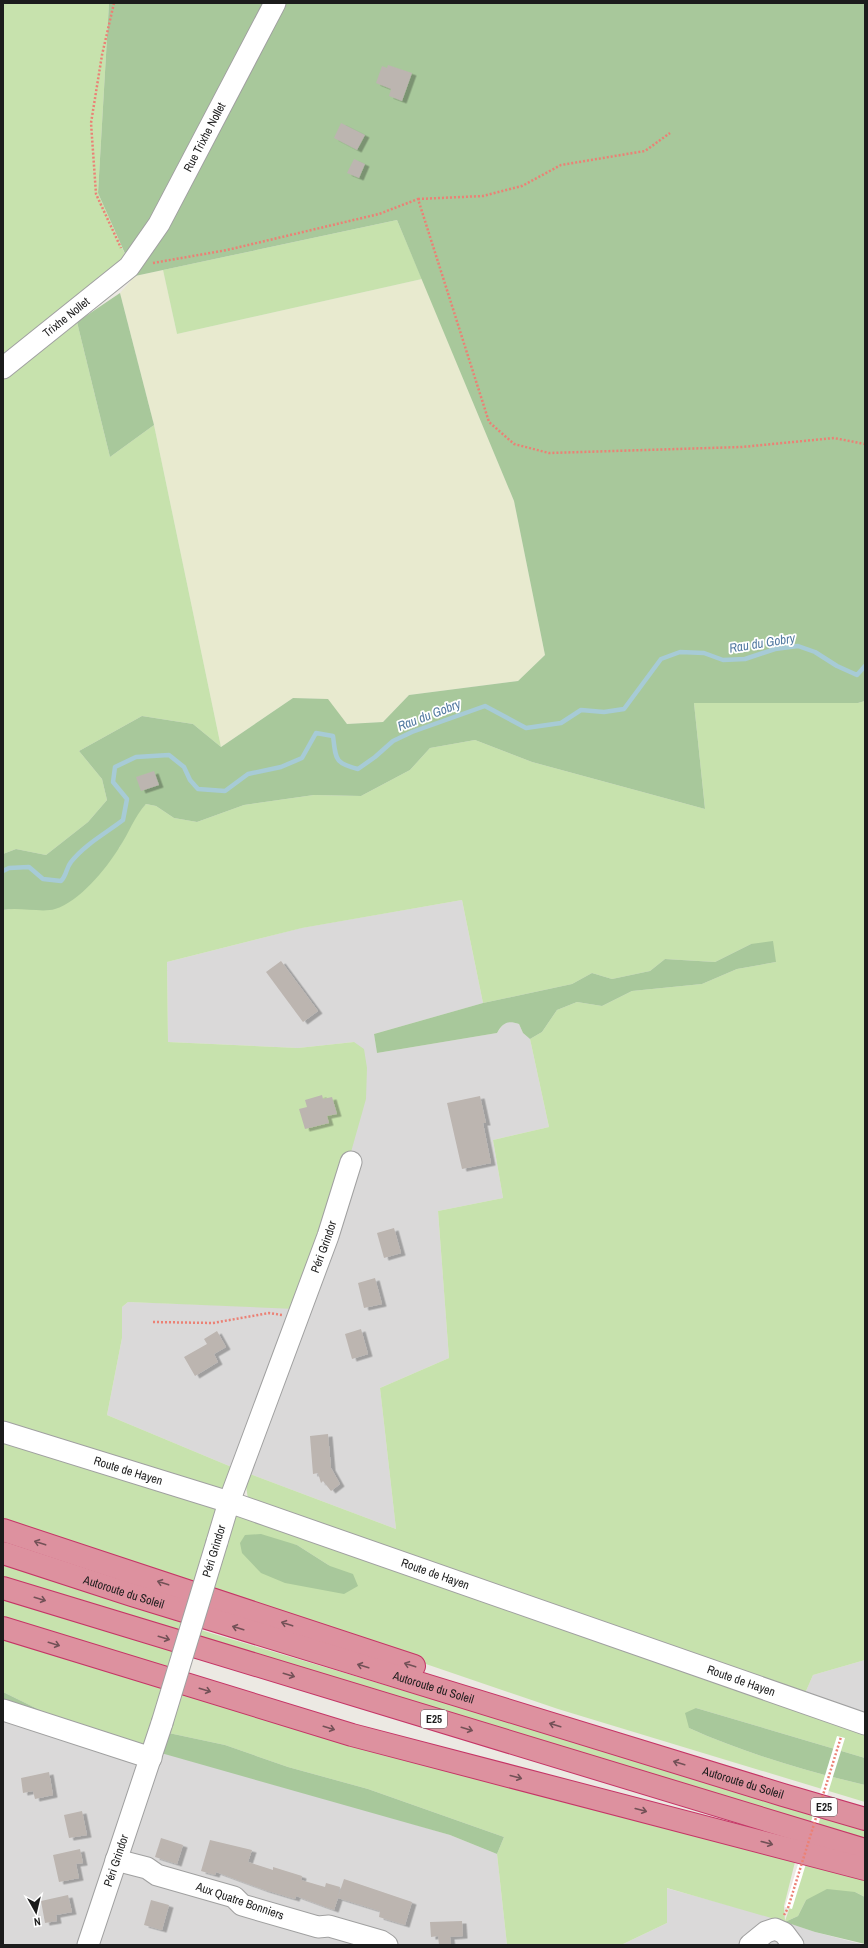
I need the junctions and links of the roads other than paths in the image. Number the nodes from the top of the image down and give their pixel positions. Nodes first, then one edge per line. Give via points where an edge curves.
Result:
1 (275, 3) edge
2 (129, 267) joint
3 (3, 368) edge
4 (351, 1162) dead end
5 (3, 1432) edge
6 (229, 1502) junction
7 (3, 1530) edge
8 (3, 1553) edge
9 (3, 1588) edge
10 (3, 1628) edge
11 (453, 1694) junction
12 (3, 1710) edge
13 (865, 1724) edge
14 (151, 1758) junction
15 (865, 1819) edge
16 (865, 1850) edge
17 (116, 1860) junction
18 (865, 1869) edge
19 (88, 1945) edge
20 (387, 1945) edge
21 (750, 1945) edge
22 (793, 1945) edge

1 - 2 street, Rue Trixhe Nollet via 159,224
2 - 3 street, Trixhe Nollet
4 - 6 street, Péri Grindor via 328,1236
5 - 6 street, Route de Hayen
6 - 13 street, Route de Hayen
6 - 14 street, Péri Grindor, bridge
11 -> 7 highway via 425,1670
11 -> 8 highway, Autoroute du Soleil / E25
9 -> 16 highway, E25
10 -> 18 highway via 352,1735
15 -> 11 highway, Autoroute du Soleil / E25
12 - 14 street
14 - 17 street, Péri Grindor
17 - 19 street, Péri Grindor
17 - 20 street, Aux Quatre Bonniers via 147,1868 157,1875 234,1897 242,1905 318,1927 329,1926
21 - 22 street via 766,1932 775,1929 784,1933

